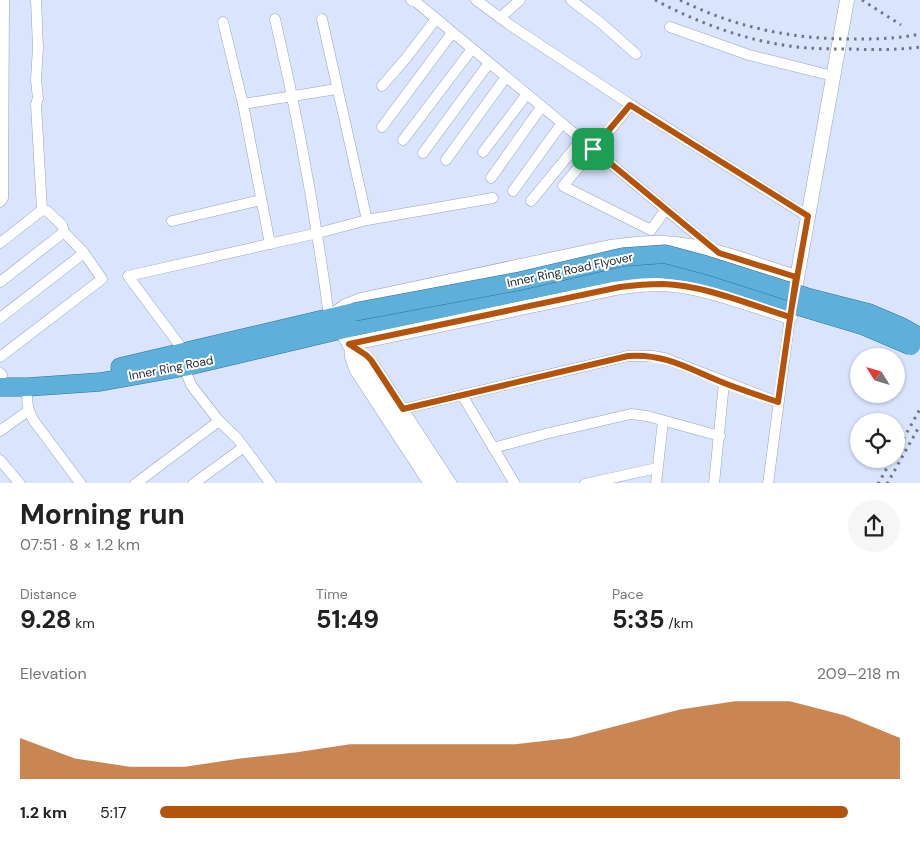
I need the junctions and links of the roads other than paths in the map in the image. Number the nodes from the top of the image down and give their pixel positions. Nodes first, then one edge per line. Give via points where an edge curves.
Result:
1 (4, 0) edge
2 (36, 0) edge
3 (411, 0) edge
4 (520, 0) edge
5 (571, 0) edge
6 (847, 0) edge
7 (478, 1) edge
8 (275, 18) dead end
9 (500, 18) junction
10 (322, 19) dead end
11 (436, 19) junction
12 (223, 22) dead end
13 (670, 27) dead end
14 (452, 33) junction
15 (472, 49) junction
16 (636, 54) dead end
17 (489, 63) junction
18 (833, 76) junction
19 (506, 77) junction
20 (382, 86) dead end
21 (337, 89) junction
22 (527, 94) junction
23 (293, 96) junction
24 (243, 104) junction
25 (630, 105) junction
26 (542, 106) junction
27 (562, 123) junction
28 (382, 127) dead end
29 (582, 139) junction
30 (403, 140) dead end
31 (593, 149) junction
32 (423, 152) dead end
33 (483, 152) dead end
34 (446, 160) dead end
35 (491, 178) dead end
36 (513, 191) dead end
37 (493, 198) dead end
38 (262, 200) junction
39 (531, 201) dead end
40 (0, 202) edge
41 (666, 209) junction
42 (42, 210) junction
43 (808, 216) junction
44 (366, 220) junction
45 (172, 221) dead end
46 (64, 232) junction
47 (318, 233) junction
48 (0, 243) edge
49 (270, 244) junction
50 (84, 253) junction
51 (719, 253) junction
52 (796, 277) junction
53 (0, 282) edge
54 (790, 317) junction
55 (0, 318) edge
56 (346, 326) junction
57 (920, 337) edge
58 (920, 351) edge
59 (184, 359) junction
60 (5, 379) edge
61 (724, 383) junction
62 (462, 395) junction
63 (778, 402) junction
64 (403, 409) junction
65 (28, 411) junction
66 (219, 421) junction
67 (663, 421) junction
68 (0, 431) edge
69 (720, 436) junction
70 (244, 447) junction
71 (493, 448) junction
72 (0, 460) edge
73 (657, 468) junction
74 (19, 483) edge
75 (80, 483) edge
76 (135, 483) edge
77 (193, 483) edge
78 (270, 483) edge
79 (428, 483) edge
80 (440, 483) edge
81 (451, 483) edge
82 (514, 483) edge
83 (590, 483) edge
84 (656, 483) edge
85 (714, 483) edge
86 (768, 483) edge

1 - 40 street via 3,198
2 - 42 street via 36,104
3 - 11 street
4 - 9 street
5 - 16 street
6 - 18 street
7 - 9 street
8 - 23 street
9 - 25 street
10 - 21 street
11 - 14 street
11 - 20 street
12 - 24 street
13 - 18 street via 749,55
14 - 15 street
14 - 28 street
15 - 17 street
15 - 30 street
17 - 19 street
17 - 32 street
18 - 43 street
19 - 22 street
19 - 34 street
21 - 23 street
21 - 44 street
22 - 26 street
22 - 33 street
23 - 24 street
23 - 47 street
24 - 38 street
25 - 31 street
25 - 43 street
26 - 27 street
26 - 35 street
27 - 29 street
27 - 36 street
29 - 31 street
29 - 39 street
31 - 41 street
31 - 41 street via 563,186 651,230
37 - 44 street
38 - 45 street
38 - 49 street
41 - 51 street
42 - 46 street via 62,225
42 - 48 street
43 - 52 street
44 - 47 street
46 - 50 street
46 - 53 street
47 - 49 street
47 - 56 street
49 - 59 street via 128,276
50 - 55 street
50 - 60 street via 102,279
51 - 52 street
51 - 56 street via 664,243 610,247 361,300 346,306
52 - 54 street
54 - 56 street via 688,287 645,284
54 - 63 street
56 - 57 highway, Inner Ring Road Flyover, bridge via 520,280 623,257 665,254 869,313
56 - 58 highway, Inner Ring Road Flyover, bridge via 611,273 669,270 708,278 864,326
56 - 59 highway, Inner Ring Road
56 - 64 street
56 - 79 street via 355,371
56 - 80 street
59 - 60 highway, Inner Ring Road via 86,372 8,376
59 - 60 highway, Inner Ring Road via 100,382
59 - 66 street via 191,385
60 - 65 street via 26,400
61 - 62 street via 664,358 642,355
61 - 63 street
61 - 69 street
62 - 64 street
62 - 71 street
63 - 86 street
64 - 81 street
65 - 68 street
65 - 75 street
66 - 70 street
66 - 76 street
67 - 69 street
67 - 71 street via 639,414 623,416
67 - 73 street
69 - 85 street
70 - 77 street
70 - 78 street
71 - 82 street
72 - 74 street
73 - 83 street
73 - 84 street

